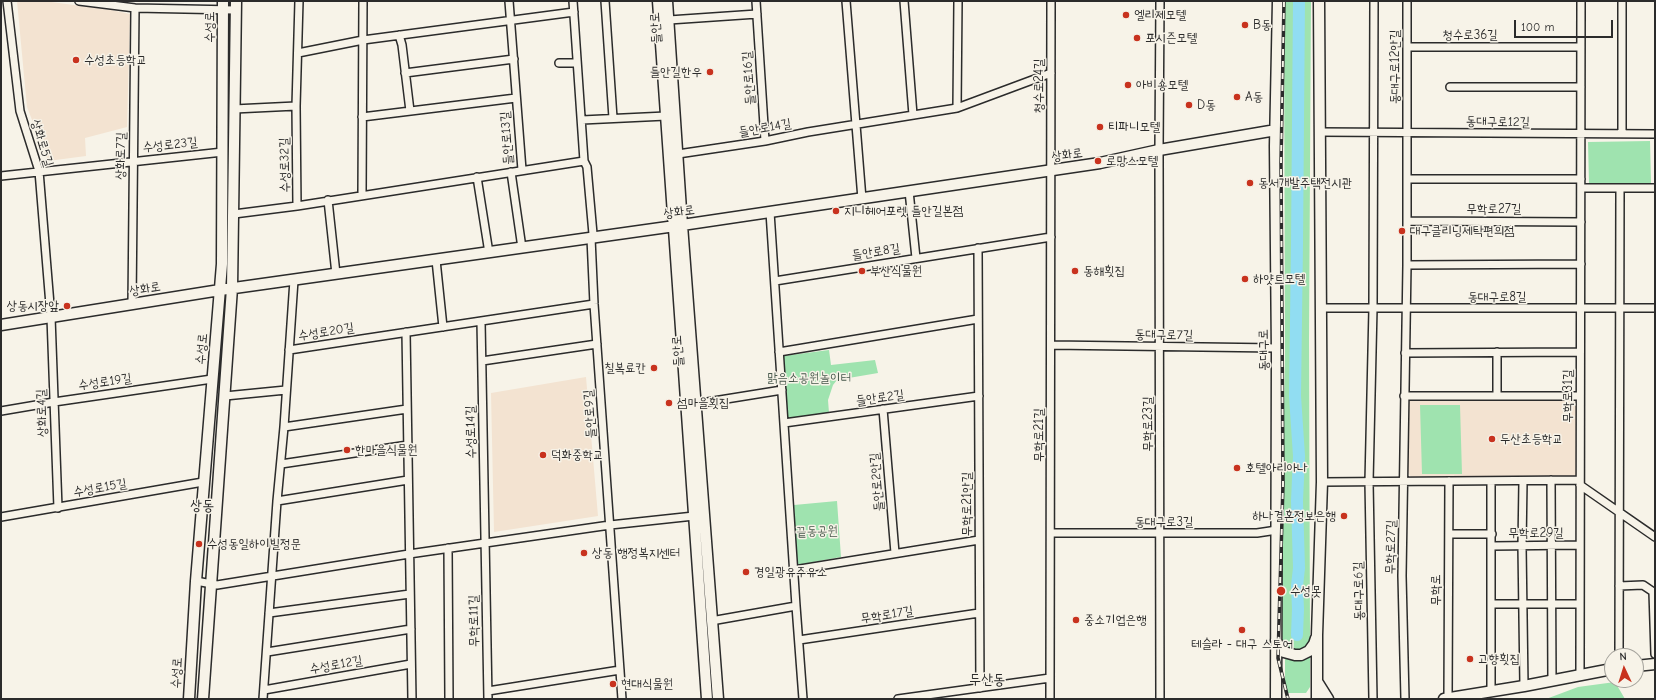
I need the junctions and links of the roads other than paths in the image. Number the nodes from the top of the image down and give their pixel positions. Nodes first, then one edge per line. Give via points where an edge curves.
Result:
1 (7, 1) edge
2 (79, 1) edge
3 (299, 1) edge
4 (363, 1) edge
5 (509, 1) edge
6 (573, 1) edge
7 (605, 1) edge
8 (658, 1) edge
9 (667, 1) edge
10 (756, 1) edge
11 (846, 1) edge
12 (904, 1) edge
13 (958, 1) edge
14 (1051, 1) edge
15 (1160, 1) edge
16 (1278, 1) edge
17 (1319, 1) edge
18 (1374, 1) edge
19 (1407, 1) edge
20 (1581, 1) edge
21 (1622, 1) edge
22 (223, 6) edge
23 (236, 6) edge
24 (135, 8) junction
25 (574, 12) junction
26 (757, 14) junction
27 (511, 20) junction
28 (669, 20) junction
29 (399, 35) junction
30 (363, 40) junction
31 (1407, 47) junction
32 (1581, 47) junction
33 (298, 53) junction
34 (514, 59) junction
35 (559, 63) dead end
36 (578, 63) junction
37 (406, 73) junction
38 (1051, 73) junction
39 (1450, 87) dead end
40 (1581, 87) junction
41 (516, 98) junction
42 (296, 106) junction
43 (957, 108) junction
44 (234, 109) junction
45 (410, 111) junction
46 (913, 115) junction
47 (666, 116) junction
48 (362, 117) junction
49 (613, 118) junction
50 (582, 120) junction
51 (856, 124) junction
52 (1276, 130) junction
53 (1319, 132) junction
54 (1373, 132) junction
55 (1408, 133) junction
56 (1581, 134) junction
57 (1622, 134) junction
58 (1655, 134) edge
59 (765, 141) junction
60 (1159, 150) junction
61 (223, 152) junction
62 (678, 154) junction
63 (133, 160) junction
64 (584, 161) junction
65 (522, 170) junction
66 (1051, 170) junction
67 (39, 171) junction
68 (511, 172) junction
69 (1, 176) edge
70 (477, 177) junction
71 (1407, 179) junction
72 (1581, 179) junction
73 (1581, 188) junction
74 (1620, 188) junction
75 (1655, 188) edge
76 (909, 192) junction
77 (362, 195) junction
78 (862, 199) junction
79 (328, 200) junction
80 (297, 206) junction
81 (770, 212) junction
82 (234, 214) junction
83 (1407, 221) junction
84 (1581, 222) junction
85 (678, 226) junction
86 (1051, 237) junction
87 (591, 238) junction
88 (522, 248) junction
89 (978, 248) junction
90 (489, 253) junction
91 (916, 258) junction
92 (436, 260) junction
93 (1581, 264) junction
94 (1407, 265) junction
95 (336, 274) junction
96 (294, 280) junction
97 (775, 281) junction
98 (232, 288) junction
99 (220, 290) junction
100 (594, 304) junction
101 (132, 305) junction
102 (1320, 308) junction
103 (1373, 308) junction
104 (1405, 308) junction
105 (1655, 308) edge
106 (1580, 309) junction
107 (1621, 309) junction
108 (51, 317) junction
109 (978, 319) junction
110 (481, 321) junction
111 (1, 325) edge
112 (444, 327) junction
113 (406, 332) junction
114 (597, 344) junction
115 (1051, 345) junction
116 (1160, 347) junction
117 (1277, 348) junction
118 (289, 350) junction
119 (780, 352) junction
120 (1497, 352) junction
121 (1580, 352) junction
122 (1405, 353) junction
123 (482, 361) junction
124 (212, 379) junction
125 (286, 390) junction
126 (782, 390) junction
127 (225, 396) junction
128 (979, 396) junction
129 (1404, 396) junction
130 (1497, 396) junction
131 (1580, 396) junction
132 (54, 402) junction
133 (695, 404) junction
134 (407, 409) junction
135 (882, 409) junction
136 (1, 411) edge
137 (784, 423) junction
138 (284, 427) junction
139 (408, 445) junction
140 (281, 464) junction
141 (408, 480) junction
142 (1551, 480) junction
143 (1491, 481) junction
144 (1523, 481) junction
145 (203, 482) junction
146 (1322, 482) junction
147 (1369, 482) junction
148 (1449, 482) junction
149 (1580, 482) junction
150 (1404, 483) junction
151 (276, 501) junction
152 (58, 508) junction
153 (1619, 511) junction
154 (694, 516) junction
155 (1, 517) edge
156 (610, 524) junction
157 (1277, 530) junction
158 (1051, 533) junction
159 (1160, 534) junction
160 (1449, 534) junction
161 (1492, 534) junction
162 (1655, 537) edge
163 (979, 540) junction
164 (485, 543) junction
165 (1580, 545) junction
166 (1492, 546) junction
167 (1522, 546) junction
168 (1551, 546) junction
169 (448, 548) junction
170 (895, 553) junction
171 (409, 554) junction
172 (794, 570) junction
173 (272, 576) junction
174 (196, 581) junction
175 (210, 584) junction
176 (1619, 586) junction
177 (1654, 592) edge
178 (410, 594) junction
179 (1492, 604) junction
180 (1523, 604) junction
181 (1551, 604) junction
182 (1580, 604) junction
183 (796, 606) junction
184 (269, 612) junction
185 (980, 613) junction
186 (712, 621) junction
187 (411, 629) junction
188 (1317, 635) junction
189 (799, 640) junction
190 (1276, 640) junction
191 (1619, 648) edge
192 (267, 652) junction
193 (1655, 654) edge
194 (411, 664) junction
195 (1655, 664) edge
196 (1644, 665) edge
197 (620, 670) junction
198 (1604, 672) edge
199 (1580, 676) junction
200 (1050, 678) junction
201 (1316, 679) junction
202 (1552, 681) junction
203 (1524, 686) junction
204 (980, 688) junction
205 (264, 690) junction
206 (1491, 691) junction
207 (488, 695) edge
208 (1446, 698) edge
209 (189, 699) edge
210 (203, 699) edge
211 (264, 699) edge
212 (412, 699) edge
213 (449, 699) edge
214 (622, 699) edge
215 (707, 699) edge
216 (718, 699) edge
217 (803, 699) edge
218 (898, 699) edge
219 (1050, 699) edge
220 (1160, 699) edge
221 (1276, 699) edge
222 (1313, 699) edge
223 (1317, 699) edge
224 (1328, 699) edge
225 (1373, 699) edge
226 (1405, 699) edge

1 - 67 street, 상화로5길 via 20,111
2 - 24 street
3 - 33 street, 수성로32길
4 - 30 street
5 - 27 street, 들안로13길
6 - 25 street
7 - 49 street
8 - 47 main road, 들안로
9 - 28 main road, 들안로
10 - 26 street, 들안로16길
11 - 51 street
12 - 46 street
13 - 43 street
14 - 38 street, 청수로24길
15 - 60 street, 무학로23길
16 - 52 main road, 동대구로
17 - 53 main road
18 - 54 street
19 - 31 street, 동대구로12안길
20 - 32 street
21 - 57 street
22 - 23 street
22 - 24 street
22 - 61 main road, 수성로
23 - 44 main road, 수성로
24 - 63 street, 상화로7길
25 - 27 street
25 - 36 street
26 - 28 street
26 - 59 street, 들안로16길
27 - 29 street
27 - 34 street, 들안로13길
28 - 62 main road, 들안로
29 - 30 street
29 - 37 street
30 - 33 street
30 - 48 street
31 - 32 street, 청수로36길
31 - 55 street, 동대구로12안길
32 - 40 street
33 - 42 street, 수성로32길
34 - 37 street
34 - 41 street, 들안로13길
35 - 36 street
36 - 50 street
37 - 45 street
38 - 43 street, 들안로14길
38 - 66 street, 청수로24길
39 - 40 street
40 - 56 street
41 - 45 street
41 - 65 street, 들안로13길
42 - 44 street
42 - 80 street, 수성로32길
43 - 46 street, 들안로14길
44 - 82 main road, 수성로
45 - 48 street
46 - 51 street, 들안로14길
47 - 49 street
47 - 85 main road, 들안로
48 - 77 street
49 - 50 street
50 - 64 street
51 - 59 street, 들안로14길
51 - 78 street
52 - 60 main road, 상화로
52 - 117 main road, 동대구로
53 - 54 street, 동대구로12길
53 - 102 main road
54 - 55 street, 동대구로12길
54 - 103 street
55 - 56 street, 동대구로12길
55 - 71 street, 무학로27길
56 - 57 street, 동대구로12길
56 - 72 street, 무학로31길
57 - 58 street, 동대구로12길
59 - 62 street, 들안로14길
60 - 66 main road, 상화로 via 1100,163
60 - 116 street, 무학로23길
61 - 63 street, 수성로23길
61 - 99 main road, 수성로
62 - 85 main road, 들안로
63 - 67 street, 수성로23길
63 - 101 street, 상화로7길
64 - 65 street, 들안로13길
64 - 87 street via 587,167 593,234
65 - 68 street, 수성로32길
66 - 76 main road, 상화로
66 - 86 street, 무학로21길
67 - 69 street, 수성로23길
67 - 108 street, 상화로5길
68 - 70 street, 수성로32길
68 - 88 street
70 - 77 street, 수성로32길
70 - 90 street
71 - 72 street
71 - 83 street, 무학로27길
72 - 73 street, 무학로31길
73 - 74 street
73 - 84 street, 무학로31길
74 - 75 street
74 - 107 street
76 - 78 main road, 상화로
76 - 91 street
77 - 79 street, 수성로32길
78 - 81 main road, 상화로
79 - 80 street, 수성로32길
79 - 95 street
80 - 82 street
81 - 85 main road, 상화로
81 - 97 street
82 - 98 main road, 수성로
83 - 84 street, 무학로27길
83 - 94 street, 무학로27길
84 - 93 street, 무학로31길
85 - 87 main road, 상화로
85 - 133 main road, 들안로
85 - 154 main road, 들안로
86 - 89 street, 들안로8길
86 - 115 street, 무학로21길
87 - 88 main road, 상화로
87 - 100 street
88 - 90 main road, 상화로
89 - 91 street, 들안로8길
89 - 109 street, 무학로21안길
90 - 92 main road, 상화로
91 - 97 street, 들안로8길
92 - 95 main road, 상화로
92 - 112 street
93 - 94 street
93 - 106 street, 무학로31길
94 - 104 street, 무학로27길
95 - 96 main road, 상화로
96 - 98 main road, 상화로
96 - 118 street
97 - 119 street
98 - 99 main road, 상화로
98 - 127 main road, 수성로
99 - 101 main road, 상화로
99 - 124 main road, 수성로
100 - 110 street, 수성로20길
100 - 114 street
101 - 108 main road, 상화로
102 - 103 street, 동대구로8길
102 - 146 main road
103 - 104 street, 동대구로8길
103 - 147 street, 동대구로6길
104 - 106 street, 동대구로8길
104 - 122 street, 무학로27길
105 - 107 street, 동대구로8길
106 - 107 street, 동대구로8길
106 - 121 street, 무학로31길
107 - 153 street
108 - 111 main road, 상화로
108 - 132 street, 상화로4길
109 - 119 street
109 - 128 street, 무학로21안길
110 - 112 street, 수성로20길
110 - 123 street, 수성로14길
112 - 113 street, 수성로20길
113 - 118 street, 수성로20길
113 - 134 street
114 - 123 street
114 - 156 street, 들안로9길
115 - 116 street, 동대구로7길
115 - 158 street, 무학로21길
116 - 117 street, 동대구로7길
116 - 159 street, 무학로23길
117 - 157 main road, 동대구로
118 - 125 street, 수성로20길
119 - 126 street
120 - 121 street
120 - 122 street
120 - 130 street
121 - 131 street, 무학로31길
122 - 129 street, 무학로27길
123 - 164 street, 수성로14길
124 - 132 street, 수성로19길
124 - 145 main road, 수성로
125 - 127 street
125 - 138 street
126 - 133 street
126 - 137 street
127 - 175 main road, 수성로
128 - 135 street, 들안로2길
128 - 163 street, 무학로21안길
129 - 130 street
129 - 150 street, 무학로27길
130 - 131 street
131 - 149 street, 무학로31길
132 - 136 street, 수성로19길
132 - 152 street, 상화로4길
133 - 186 main road, 들안로
134 - 138 street
134 - 139 street
135 - 137 street, 들안로2길
135 - 170 street, 들안로2안길
137 - 172 street
138 - 140 street
139 - 140 street
139 - 141 street
140 - 151 street
141 - 151 street
141 - 171 street
142 - 144 street
142 - 149 street
142 - 168 street
143 - 144 street
143 - 148 street
143 - 161 street, 무학로29길
144 - 167 street
145 - 152 street, 수성로15길
145 - 174 main road, 수성로
146 - 147 street
146 - 188 main road
147 - 150 street
147 - 225 street, 동대구로6길
148 - 150 street
148 - 160 street, 무학로
149 - 153 street
149 - 165 street, 무학로31길
150 - 226 street, 무학로27길 via 1402,576
151 - 173 street
152 - 155 street, 수성로15길
153 - 162 street
153 - 176 street
154 - 156 street
154 - 215 main road, 들안로
156 - 164 street
156 - 197 street, 들안로9길
157 - 159 street, 동대구로3길 via 1257,533
157 - 190 main road, 동대구로
158 - 159 street, 동대구로3길
158 - 200 street, 무학로21길
159 - 220 street, 무학로23길
160 - 161 street, 무학로29길
160 - 208 street, 무학로
161 - 166 street, 무학로29길
163 - 170 street
163 - 185 street, 무학로21안길
164 - 169 street
164 - 207 street, 무학로11길
165 - 168 street, 무학로29길
165 - 182 street, 무학로31길
166 - 167 street, 무학로29길
166 - 179 street, 무학로29길
167 - 168 street, 무학로29길
167 - 180 street
168 - 181 street
169 - 171 street
169 - 213 street, 무학로11길
170 - 172 street
171 - 173 street
171 - 178 street
172 - 183 street
173 - 175 street
173 - 184 street
174 - 175 street
174 - 209 main road, 수성로
175 - 210 main road, 수성로
176 - 177 street via 1643,585
176 - 191 street
177 - 193 street
178 - 184 street
178 - 187 street
179 - 180 street
179 - 206 street, 무학로29길
180 - 181 street
180 - 203 street
181 - 182 street
181 - 202 street
182 - 199 street, 무학로31길
183 - 186 street
183 - 189 street
184 - 192 street
185 - 189 street, 무학로17길
185 - 204 street, 무학로21안길
186 - 216 main road, 들안로
187 - 192 street, 수성로12길
187 - 194 street
188 - 190 main road via 1311,649 1298,655 1284,652
188 - 201 main road
189 - 217 street
190 - 221 main road, 동대구로
192 - 205 street
194 - 205 street, 수성로12길
194 - 212 street
195 - 196 main road
197 - 207 street
197 - 214 street, 들안로9길
198 - 199 main road, 무학로
199 - 202 main road, 무학로
200 - 204 street
200 - 219 street, 무학로21길
201 - 222 main road
201 - 223 main road
201 - 224 main road
202 - 203 main road, 무학로
203 - 206 main road, 무학로
204 - 218 street
205 - 211 street
206 - 208 main road, 무학로

